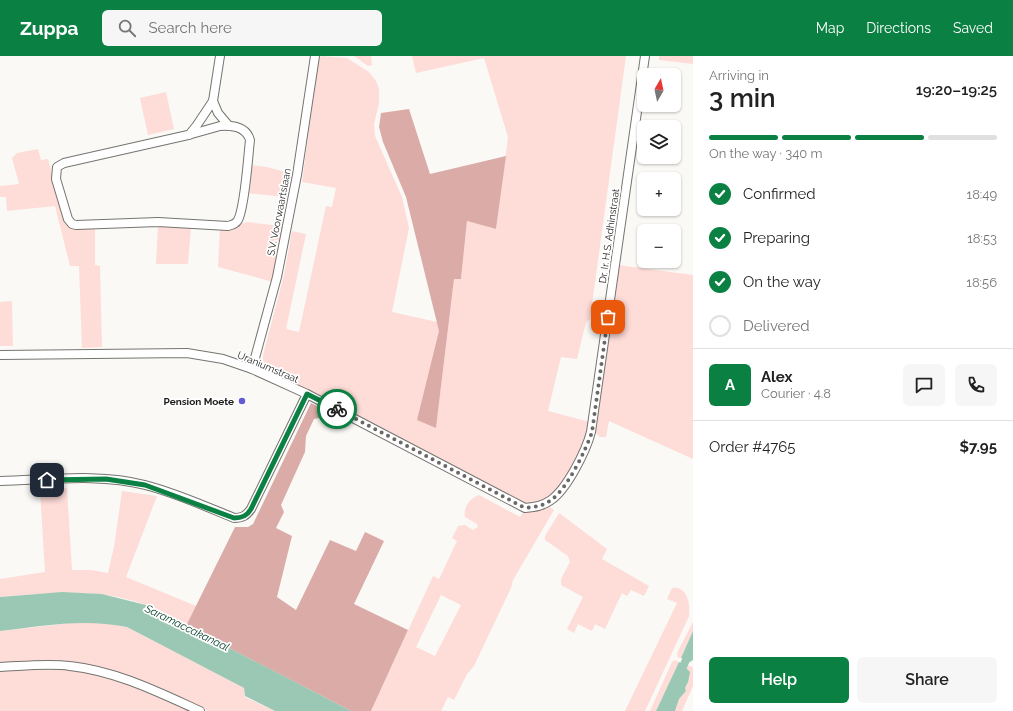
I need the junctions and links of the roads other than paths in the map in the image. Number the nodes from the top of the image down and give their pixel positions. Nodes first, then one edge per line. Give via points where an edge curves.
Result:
1 (220, 56) edge
2 (315, 56) edge
3 (645, 56) edge
4 (213, 101) junction
5 (229, 126) junction
6 (188, 136) junction
7 (0, 355) edge
8 (252, 370) junction
9 (307, 394) junction
10 (0, 481) edge
11 (525, 508) joint
12 (0, 667) edge
13 (200, 711) edge

1 - 4 street
2 - 8 street, S.V. Voorwaartslaan via 297,175 277,277
3 - 11 street, Dr. Ir. H.S. Adhinstraat via 592,432 588,446 576,468 553,499 538,506
4 - 5 street via 218,113
4 - 6 street
5 - 6 street
5 - 6 street via 245,132 250,140 242,207 239,219 234,224 72,224 68,219 56,179 57,167 68,162
7 - 8 street, Uraniumstraat via 186,353 223,359
8 - 9 street, Uraniumstraat
9 - 10 street via 251,509 242,517 234,518 158,489 119,480 94,478
9 - 11 street, Uraniumstraat
12 - 13 street via 68,665 90,668 115,675

